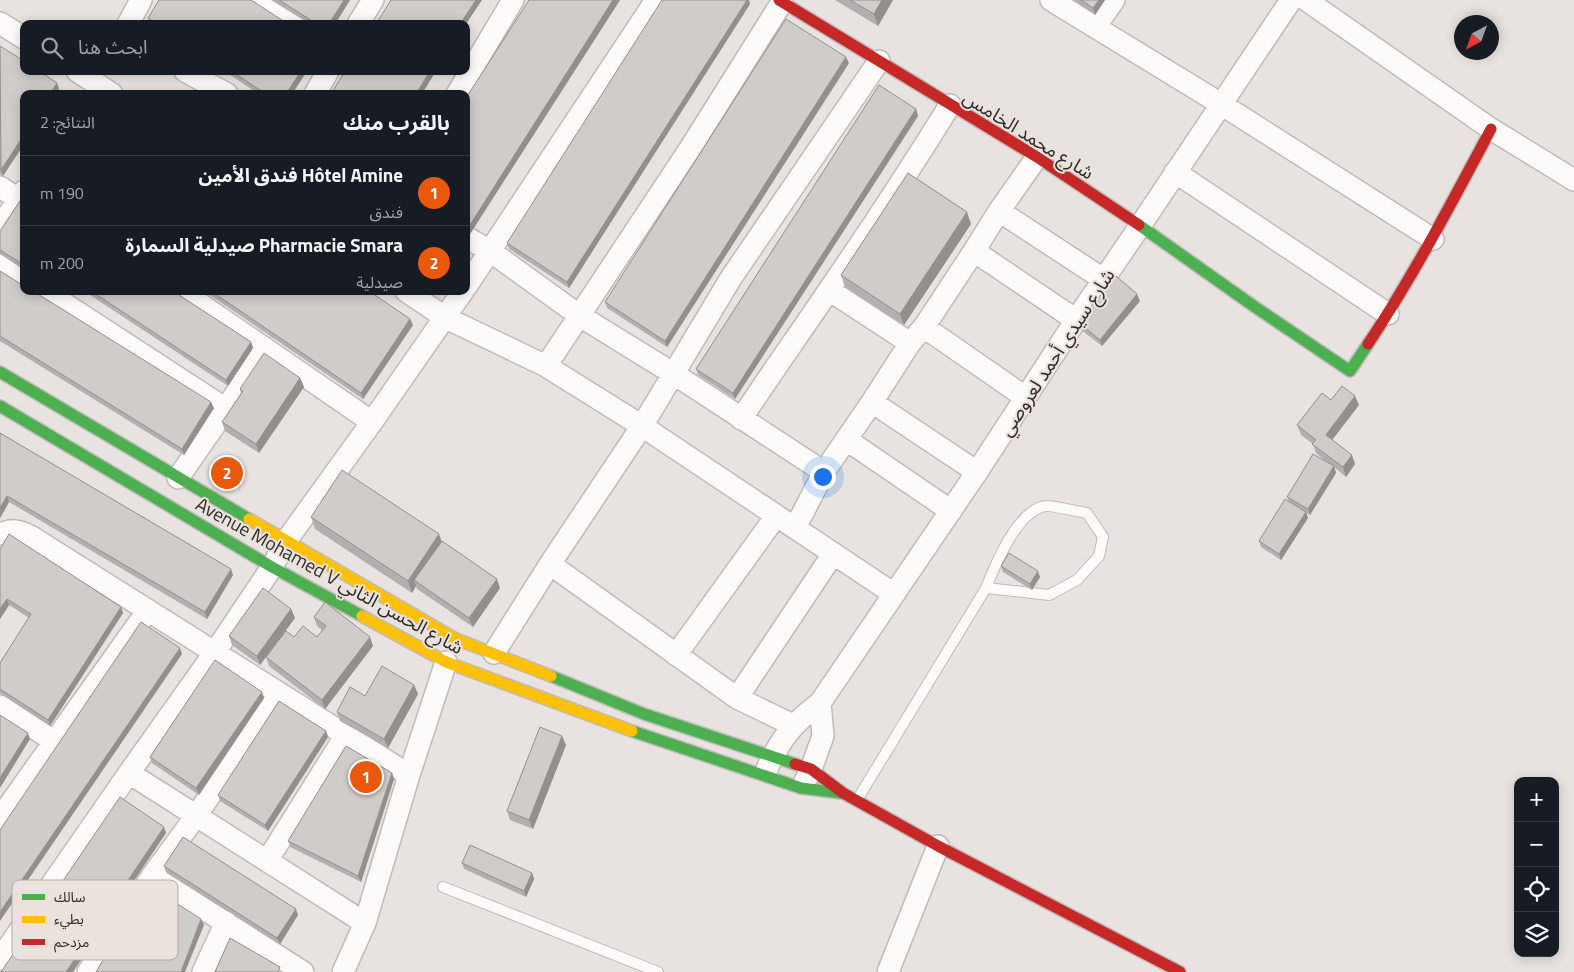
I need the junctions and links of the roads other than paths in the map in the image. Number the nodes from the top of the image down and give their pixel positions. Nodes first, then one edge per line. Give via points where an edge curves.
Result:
1 (141, 0) edge
2 (260, 0) edge
3 (373, 0) edge
4 (513, 0) edge
5 (656, 0) edge
6 (781, 0) edge
7 (1051, 0) edge
8 (1114, 0) edge
9 (1290, 0) edge
10 (1306, 0) edge
11 (130, 20) edge
12 (291, 20) edge
13 (360, 20) edge
14 (0, 23) edge
15 (1095, 27) junction
16 (20, 36) edge
17 (879, 61) junction
18 (470, 72) edge
19 (83, 75) edge
20 (192, 75) edge
21 (326, 75) edge
22 (468, 75) edge
23 (99, 85) edge
24 (219, 90) edge
25 (317, 90) edge
26 (459, 90) edge
27 (1221, 104) junction
28 (950, 106) junction
29 (1491, 129) junction
30 (1037, 157) junction
31 (1175, 172) junction
32 (1574, 180) edge
33 (0, 187) edge
34 (20, 195) edge
35 (20, 197) edge
36 (999, 211) junction
37 (1140, 226) junction
38 (0, 227) edge
39 (470, 239) edge
40 (1432, 239) junction
41 (490, 251) junction
42 (974, 252) junction
43 (0, 265) edge
44 (20, 277) edge
45 (1103, 279) junction
46 (470, 281) edge
47 (829, 290) junction
48 (56, 295) edge
49 (187, 295) edge
50 (412, 295) edge
51 (460, 295) edge
52 (1388, 314) junction
53 (580, 316) junction
54 (446, 318) junction
55 (1076, 320) junction
56 (924, 327) junction
57 (910, 343) junction
58 (265, 348) junction
59 (546, 366) junction
60 (0, 372) edge
61 (674, 374) junction
62 (1025, 398) junction
63 (872, 402) junction
64 (0, 406) edge
65 (226, 409) junction
66 (741, 419) junction
67 (372, 422) junction
68 (642, 426) junction
69 (847, 440) junction
70 (824, 472) junction
71 (977, 472) junction
72 (178, 478) junction
73 (951, 511) junction
74 (776, 516) junction
75 (795, 528) junction
76 (0, 534) edge
77 (286, 542) junction
78 (833, 554) junction
79 (550, 564) junction
80 (272, 567) junction
81 (986, 588) junction
82 (894, 594) junction
83 (148, 610) junction
84 (215, 652) junction
85 (494, 653) junction
86 (676, 655) junction
87 (446, 662) junction
88 (279, 693) junction
89 (737, 698) junction
90 (820, 702) junction
91 (0, 706) edge
92 (793, 725) junction
93 (346, 736) junction
94 (54, 741) junction
95 (772, 757) junction
96 (128, 773) junction
97 (409, 775) junction
98 (764, 776) junction
99 (806, 778) junction
100 (842, 793) junction
101 (857, 801) junction
102 (196, 816) junction
103 (0, 818) edge
104 (938, 846) junction
105 (267, 861) junction
106 (152, 876) junction
107 (54, 880) edge
108 (149, 880) edge
109 (158, 880) edge
110 (443, 887) dead end
111 (178, 892) edge
112 (226, 922) junction
113 (365, 923) junction
114 (12, 942) edge
115 (0, 959) edge
116 (96, 960) edge
117 (88, 972) edge
118 (203, 972) edge
119 (304, 972) edge
120 (343, 972) edge
121 (658, 972) edge
122 (888, 972) edge
123 (1180, 972) edge

1 - 11 street
2 - 12 street
3 - 13 street
4 - 18 street
5 - 41 street
6 - 17 main road, شارع محمد الخامس
6 - 53 street via 692,147
7 - 15 street
8 - 15 street
9 - 27 street, شارع سيدي أحمد لعروصي
10 - 29 street
14 - 16 street
15 - 27 street
17 - 28 main road, شارع محمد الخامس
17 - 61 street via 732,278
19 - 23 street
20 - 24 street
21 - 25 street
22 - 26 street
27 - 31 street, شارع سيدي أحمد لعروصي
27 - 40 street
28 - 30 main road, شارع محمد الخامس
28 - 47 street
29 - 32 street
29 - 40 main road
30 - 36 street
30 - 37 main road, شارع محمد الخامس
31 - 37 street, شارع سيدي أحمد لعروصي
31 - 52 street
33 - 34 street
35 - 38 street
36 - 42 street
36 - 45 street
37 - 45 street, شارع سيدي أحمد لعروصي
37 - 52 main road, شارع محمد الخامس via 1350,371
39 - 41 street
40 - 52 main road
41 - 46 street
41 - 53 street
42 - 55 street
42 - 56 street
43 - 44 street
45 - 55 street, شارع سيدي أحمد لعروصي
47 - 57 street
47 - 66 street
48 - 65 street
49 - 58 street
50 - 54 street
51 - 54 street
53 - 59 street
53 - 61 street
54 - 59 street
54 - 67 street
55 - 62 street, شارع سيدي أحمد لعروصي
56 - 57 street
56 - 62 street
57 - 63 street
58 - 65 street
58 - 67 street
59 - 68 street
60 - 72 main road, Avenue Mohamed V شارع الحسن الثاني
61 - 66 street
61 - 68 street
62 - 71 street, شارع سيدي أحمد لعروصي
63 - 69 street
63 - 71 street
64 - 80 main road, Avenue Mohamed V شارع الحسن الثاني
65 - 72 street
66 - 70 street
67 - 77 street
68 - 74 street
68 - 79 street
69 - 70 street
69 - 73 street
70 - 75 street
71 - 73 street, شارع سيدي أحمد لعروصي
72 - 77 main road, Avenue Mohamed V شارع الحسن الثاني
73 - 82 street, شارع سيدي أحمد لعروصي
74 - 75 street
74 - 86 street
75 - 78 street
76 - 83 street via 19,530
77 - 80 street
77 - 85 main road, Avenue Mohamed V شارع الحسن الثاني via 456,639
78 - 82 street
78 - 89 street
79 - 85 street
79 - 86 street
80 - 84 street
80 - 87 main road, Avenue Mohamed V شارع الحسن الثاني
81 - 81 lane via 1001,551 1027,515 1045,506 1086,513 1103,537 1099,556 1077,580 1049,595
81 - 101 lane
82 - 90 street, شارع سيدي أحمد لعروصي
83 - 84 street
83 - 94 street
84 - 88 street
84 - 96 street
85 - 95 main road, Avenue Mohamed V شارع الحسن الثاني via 644,714
86 - 89 street
87 - 97 street
87 - 98 main road, Avenue Mohamed V شارع الحسن الثاني
88 - 93 street
88 - 102 street
89 - 92 street
90 - 92 street, شارع سيدي أحمد لعروصي
90 - 99 street via 823,736
91 - 94 street
92 - 95 street, شارع سيدي أحمد لعروصي
93 - 97 street
93 - 105 street
94 - 103 street
95 - 98 street, شارع سيدي أحمد لعروصي
95 - 99 main road, Avenue Mohamed V شارع الحسن الثاني
96 - 102 street
96 - 107 street
97 - 113 street
98 - 99 main road, Avenue Mohamed V شارع الحسن الثاني
99 - 100 main road
99 - 100 main road
100 - 101 main road
101 - 104 main road
102 - 105 street
102 - 106 street
104 - 122 street
104 - 123 main road
105 - 113 street
106 - 108 street
106 - 109 street
110 - 121 lane
111 - 112 street
112 - 118 street
112 - 119 street
113 - 120 street
114 - 115 street
116 - 117 street

